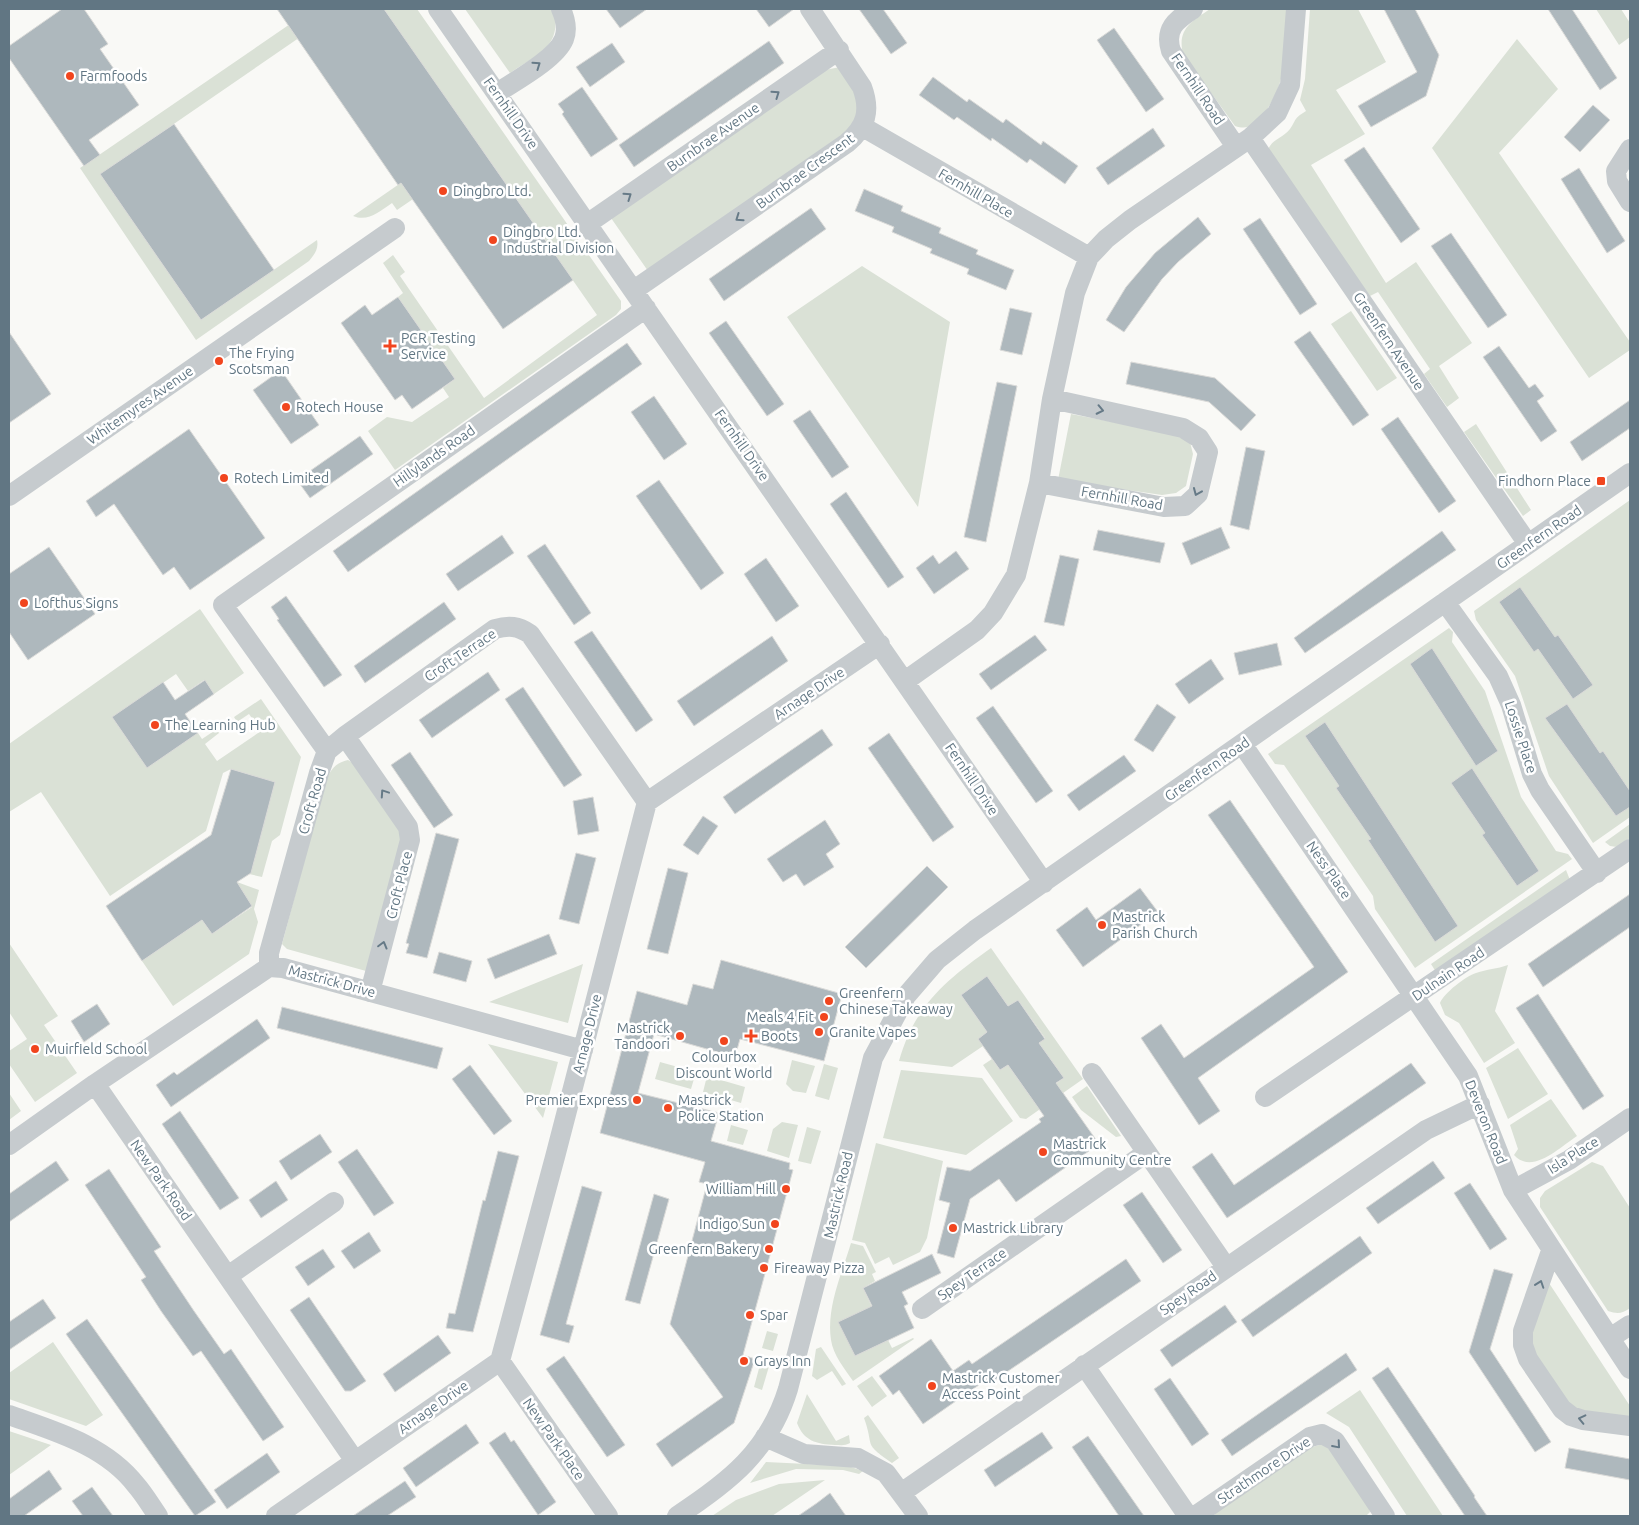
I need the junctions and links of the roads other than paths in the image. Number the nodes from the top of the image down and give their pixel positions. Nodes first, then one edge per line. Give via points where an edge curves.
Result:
1 (438, 9) edge
2 (561, 9) edge
3 (810, 9) edge
4 (1193, 9) edge
5 (1296, 9) edge
6 (839, 50) junction
7 (497, 93) junction
8 (863, 128) junction
9 (1243, 142) junction
10 (1630, 149) edge
11 (1630, 202) edge
12 (587, 224) junction
13 (395, 228) dead end
14 (1089, 258) junction
15 (634, 290) junction
16 (646, 308) junction
17 (1052, 399) junction
18 (1630, 473) edge
19 (1039, 482) junction
20 (9, 496) edge
21 (1528, 544) junction
22 (1445, 602) junction
23 (223, 605) joint
24 (880, 644) junction
25 (905, 680) junction
26 (345, 736) junction
27 (1242, 744) junction
28 (327, 751) junction
29 (647, 802) junction
30 (1630, 849) edge
31 (1597, 873) junction
32 (1044, 883) junction
33 (269, 967) junction
34 (370, 992) junction
35 (1416, 996) junction
36 (583, 1050) junction
37 (1092, 1073) dead end
38 (95, 1084) junction
39 (1265, 1097) dead end
40 (1480, 1104) junction
41 (1630, 1118) edge
42 (855, 1123) joint
43 (9, 1145) edge
44 (1146, 1153) junction
45 (1513, 1190) junction
46 (334, 1202) dead end
47 (1552, 1251) junction
48 (1226, 1267) junction
49 (228, 1276) junction
50 (922, 1309) dead end
51 (1630, 1325) edge
52 (1610, 1338) junction
53 (500, 1361) junction
54 (1084, 1365) junction
55 (1630, 1369) edge
56 (9, 1415) edge
57 (1630, 1426) edge
58 (765, 1437) junction
59 (355, 1461) junction
60 (901, 1493) junction
61 (158, 1516) edge
62 (276, 1516) edge
63 (608, 1516) edge
64 (677, 1516) edge
65 (918, 1516) edge
66 (1188, 1516) edge
67 (1195, 1516) edge
68 (1385, 1516) edge

1 - 7 street, Fernhill Drive
7 -> 2 street via 554,53 564,39 566,22
3 - 6 street, Burnbrae Crescent
4 - 9 street, Fernhill Road via 1180,18 1168,40
5 - 9 street via 1290,85 1285,99 1277,113
6 - 8 street, Burnbrae Crescent via 867,99
12 -> 6 street, Burnbrae Avenue
7 - 12 street, Fernhill Drive
8 - 14 street, Fernhill Place
8 -> 15 street, Burnbrae Crescent via 847,143
9 - 14 street via 1130,220
9 - 21 street, Greenfern Avenue
10 - 11 street via 1616,171 1617,181
12 - 15 street, Fernhill Drive
13 - 20 street, Whitemyres Avenue
14 - 17 street via 1075,293
15 - 16 street, Fernhill Drive
16 - 23 street, Hillylands Road
16 - 24 street, Fernhill Drive
17 - 19 street
17 -> 19 street, Fernhill Road via 1183,428 1199,438 1208,452 1198,494 1185,506 1164,507
18 - 21 street, Greenfern Road
19 - 25 street via 1016,575 1005,596 977,630
21 - 22 street, Greenfern Road
22 - 27 street, Greenfern Road
22 - 31 street, Lossie Place via 1498,676 1540,790
23 - 28 street, Croft Road
24 - 25 street, Fernhill Drive
24 - 29 street, Arnage Drive
25 - 32 street, Fernhill Drive
26 - 28 street, Croft Terrace
26 - 29 street, Croft Terrace via 495,629 520,628 530,634
34 -> 26 street, Croft Place via 410,840 408,828
27 - 32 street, Greenfern Road
27 - 35 street, Ness Place
28 - 33 street, Croft Road via 269,953
29 - 36 street, Arnage Drive
30 - 31 street, Dulnain Road
31 - 35 street, Dulnain Road
32 - 42 street, Greenfern Road via 953,947 906,996 873,1058
33 - 34 street, Mastrick Drive
33 - 38 street, Mastrick Drive
34 - 36 street, Mastrick Drive
35 - 39 street, Dulnain Road
35 - 40 street, Deveron Road via 1468,1076
36 - 53 street, Arnage Drive
37 - 44 street
38 - 43 street, Mastrick Drive
38 - 49 street, New Park Road
40 - 45 street, Deveron Road
40 - 48 street, Spey Road via 1426,1130
41 - 45 street, Isla Place via 1569,1160
42 - 58 street, Mastrick Road via 788,1389 775,1422
44 - 48 street
44 - 50 street, Spey Terrace
45 - 47 street, Deveron Road
46 - 49 street
47 - 52 street, Deveron Road
57 -> 47 street via 1571,1416 1562,1409 1528,1359 1523,1345 1524,1331
48 - 54 street, Spey Road
49 - 59 street, New Park Road
51 - 52 street
52 - 55 street, Deveron Road
53 - 59 street, Arnage Drive
53 - 63 street, New Park Place
54 - 60 street, Spey Road
54 - 66 street
56 - 61 street via 70,1437 106,1456 135,1483
58 - 60 street via 804,1454 858,1458 886,1472
58 - 64 street, Mastrick Road via 732,1477
59 - 62 street, Arnage Drive
60 - 65 street
67 -> 68 street, Strathmore Drive via 1310,1437 1322,1434 1336,1441

